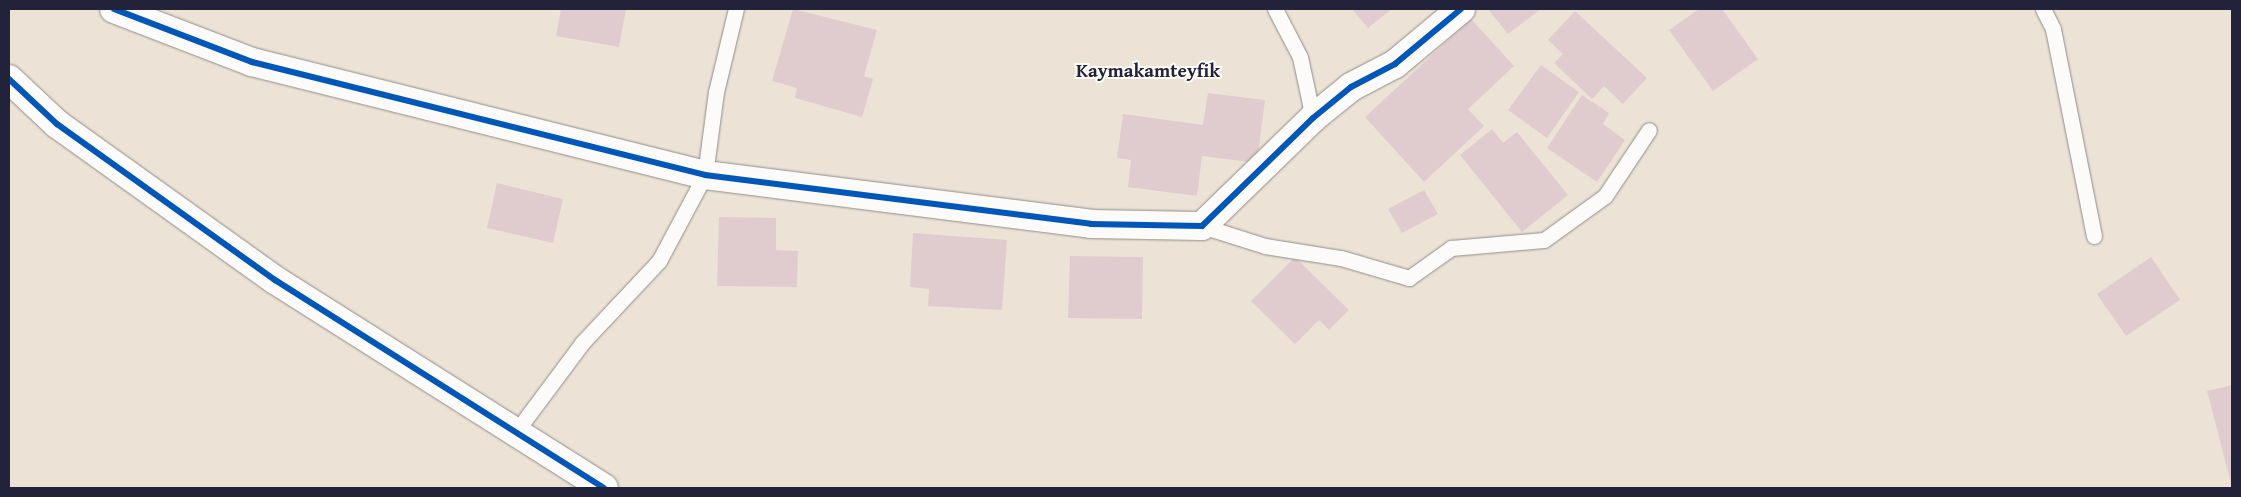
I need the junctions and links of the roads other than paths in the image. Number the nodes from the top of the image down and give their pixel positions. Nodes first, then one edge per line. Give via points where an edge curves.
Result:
1 (114, 9) edge
2 (736, 9) edge
3 (1275, 9) edge
4 (1461, 9) edge
5 (2043, 9) edge
6 (9, 79) edge
7 (1313, 118) junction
8 (1649, 130) dead end
9 (705, 175) junction
10 (1202, 226) junction
11 (2094, 236) dead end
12 (514, 433) junction
13 (604, 488) edge

1 - 9 street via 252,62
2 - 9 lane via 716,92
3 - 7 lane via 1300,57
4 - 7 street via 1394,64 1351,87
5 - 11 lane via 2053,29
6 - 12 street via 56,124 275,280
7 - 10 street
8 - 10 lane via 1605,196 1544,240 1451,248 1409,278 1340,258 1264,246
9 - 10 street via 1091,224
9 - 12 lane via 659,261 582,343
12 - 13 street

